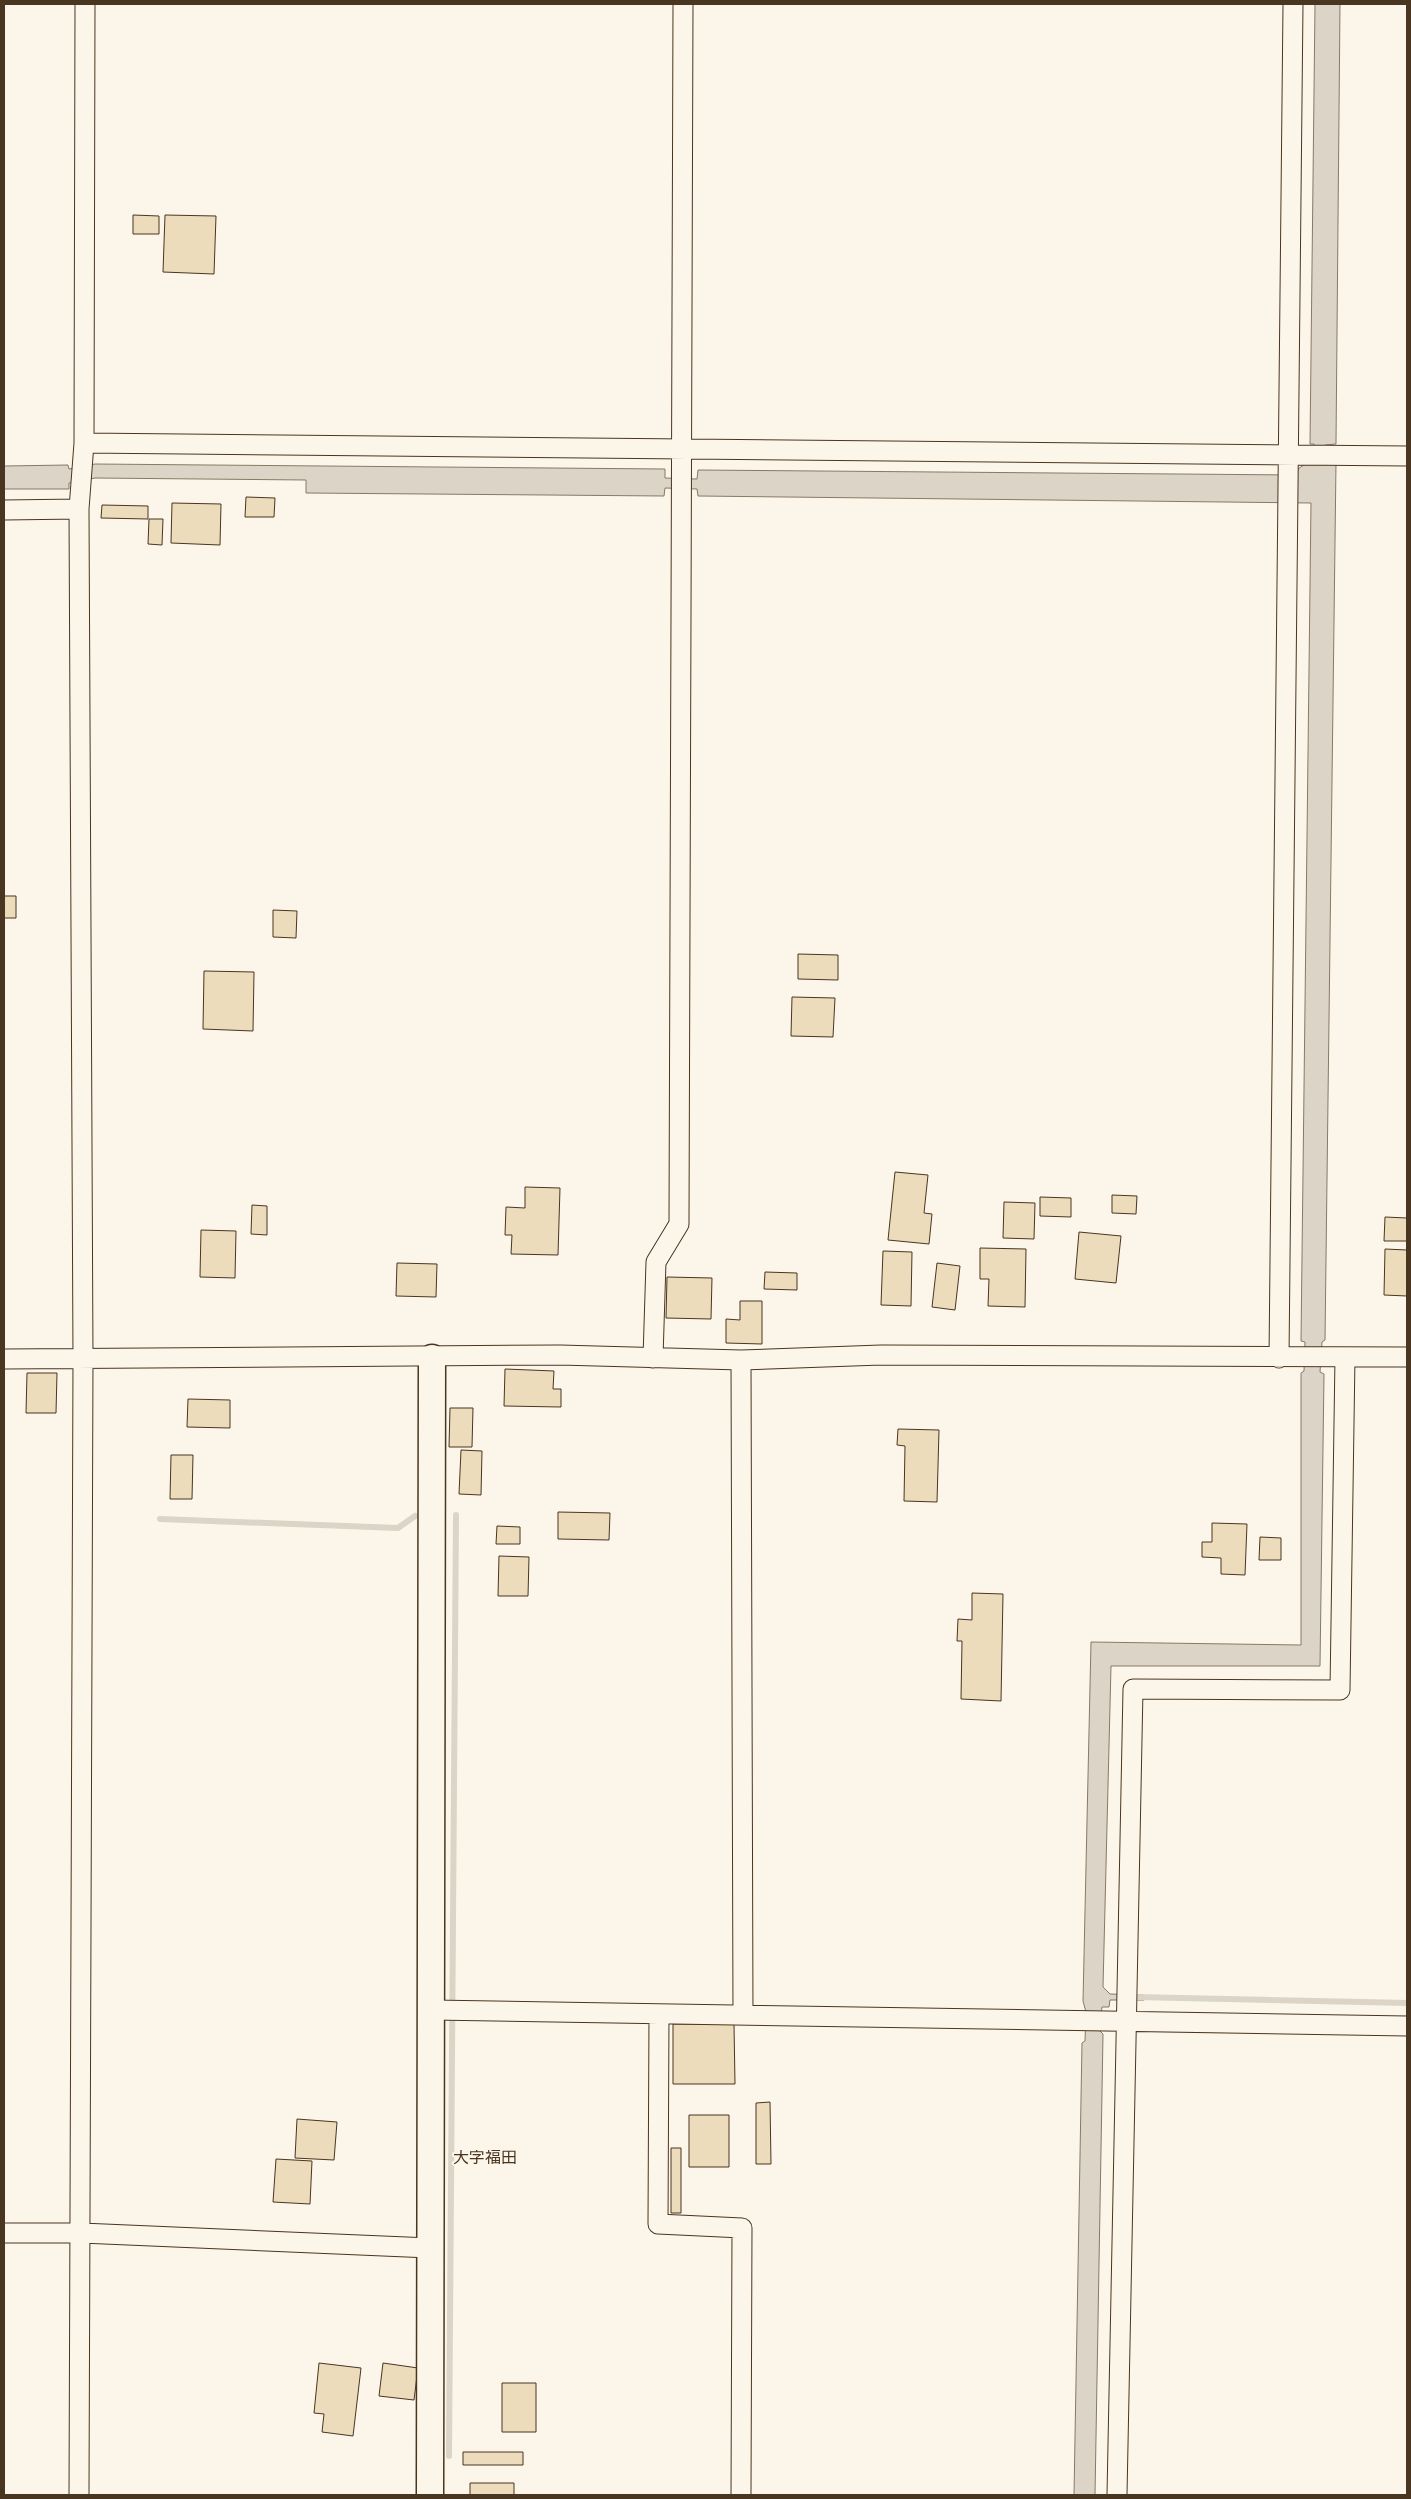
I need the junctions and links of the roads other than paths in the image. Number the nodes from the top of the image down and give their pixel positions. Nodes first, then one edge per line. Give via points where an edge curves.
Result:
1 (85, 4) edge
2 (684, 4) edge
3 (1293, 4) edge
4 (84, 442) junction
5 (681, 449) junction
6 (1407, 456) edge
7 (1288, 461) junction
8 (79, 509) junction
9 (4, 510) edge
10 (1407, 1357) edge
11 (83, 1358) junction
12 (432, 1358) junction
13 (653, 1358) junction
14 (1279, 1358) junction
15 (1344, 1358) junction
16 (4, 1359) edge
17 (741, 1360) junction
18 (1122, 2010) junction
19 (446, 2011) junction
20 (659, 2014) junction
21 (743, 2015) junction
22 (1407, 2026) edge
23 (4, 2233) edge
24 (81, 2234) junction
25 (430, 2248) junction
26 (79, 2495) edge
27 (430, 2495) edge
28 (741, 2495) edge
29 (1116, 2495) edge

1 - 4 street
2 - 5 street
3 - 7 street
4 - 5 street
4 - 8 street
5 - 7 street
5 - 13 street via 679,1224 656,1262
6 - 7 street via 1310,455
7 - 14 street
8 - 9 street
8 - 11 street
10 - 15 street
11 - 12 street
11 - 16 street
11 - 24 street
12 - 13 street via 560,1355
12 - 19 street
13 - 17 street
14 - 15 street
14 - 17 street via 881,1355
15 - 18 street via 1340,1690 1134,1689
17 - 21 street
18 - 21 street via 1075,2022
18 - 22 street
18 - 29 street
19 - 20 street
19 - 25 street
20 - 21 street
20 - 28 street via 658,2224 742,2228
23 - 24 street
24 - 25 street
24 - 26 street
25 - 27 street

